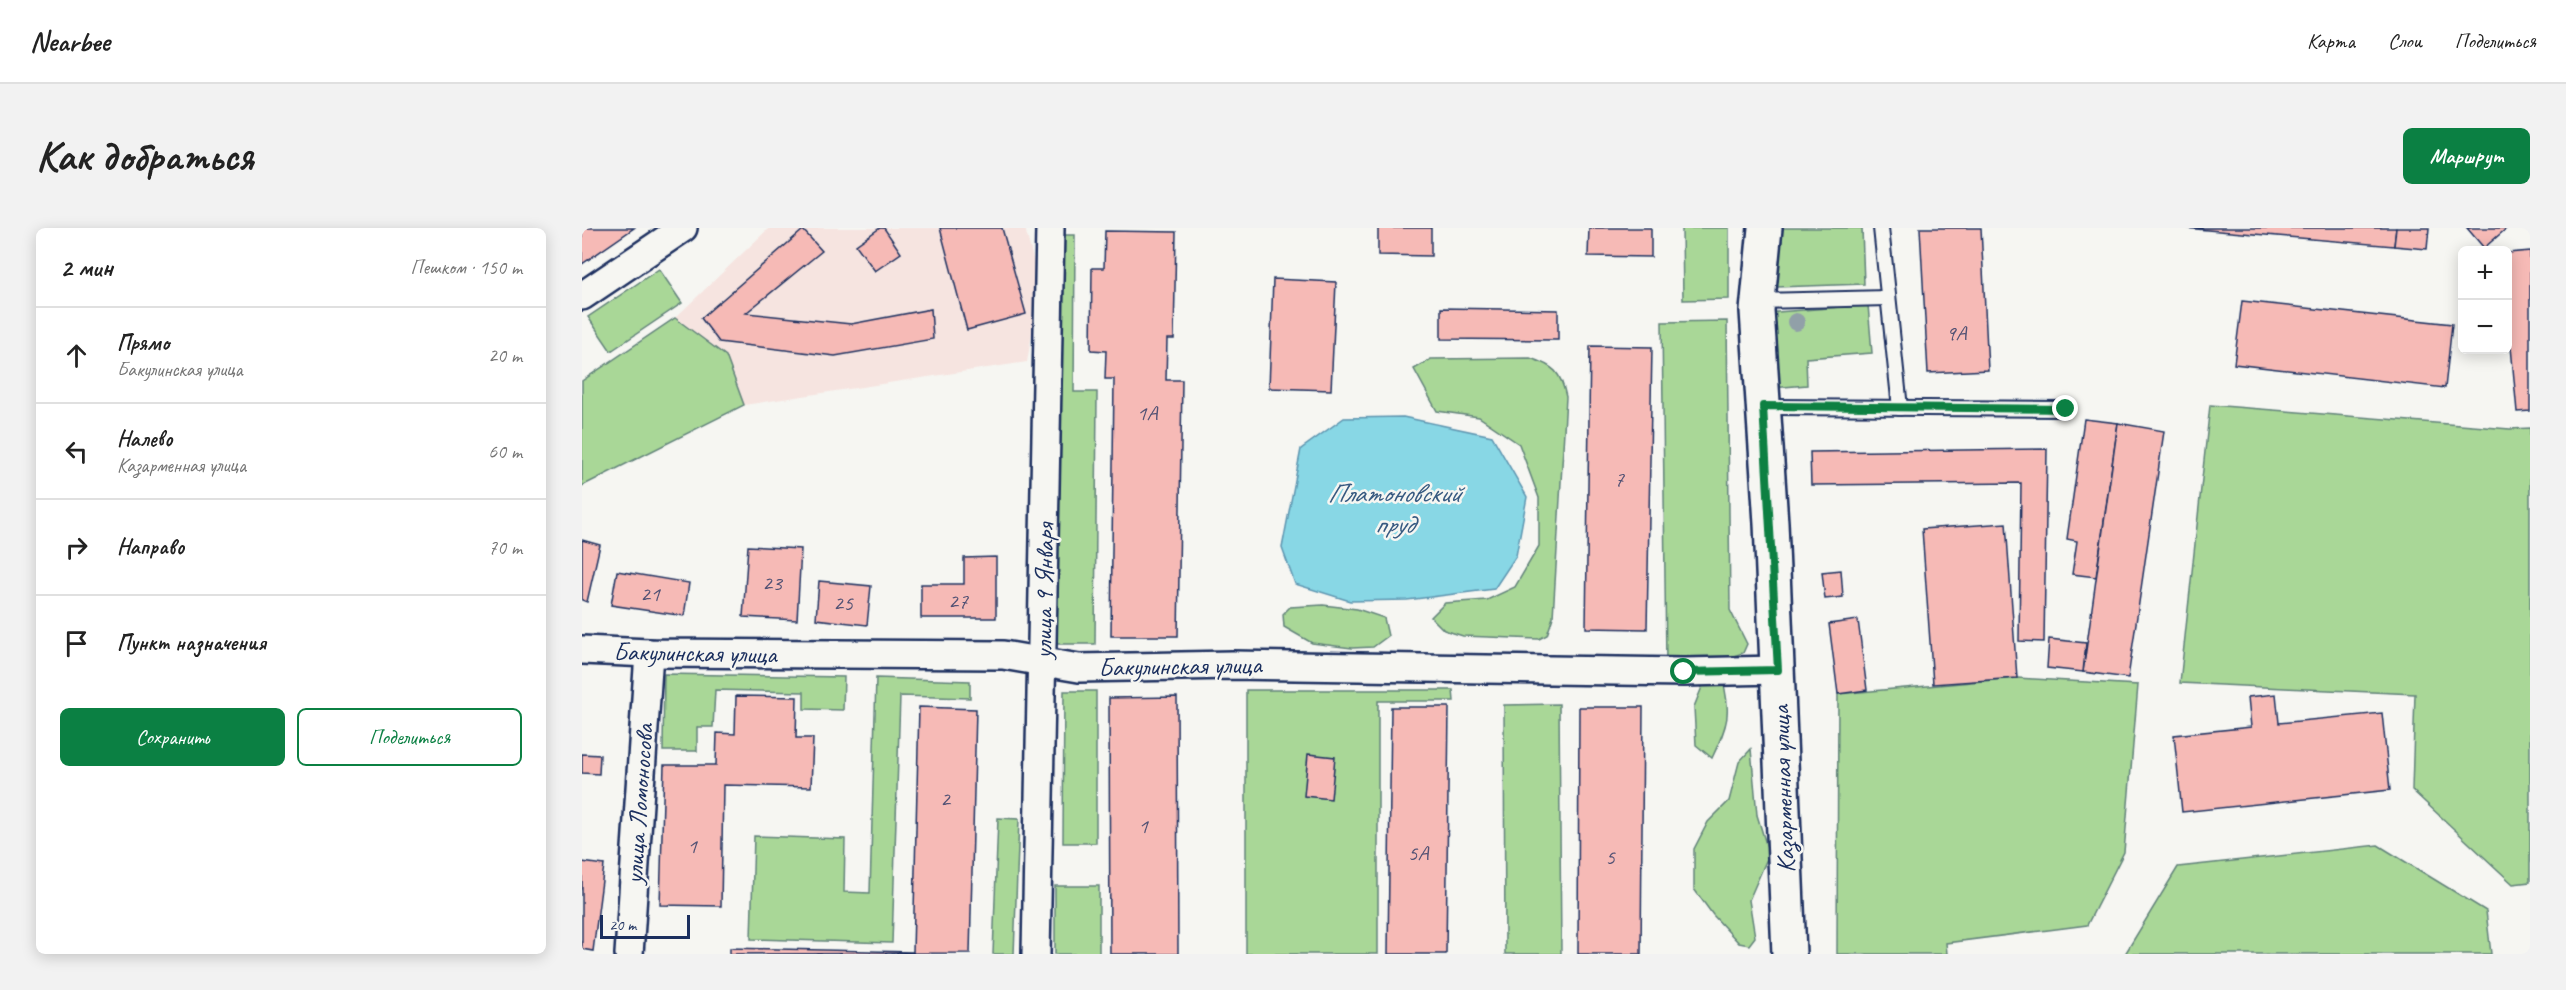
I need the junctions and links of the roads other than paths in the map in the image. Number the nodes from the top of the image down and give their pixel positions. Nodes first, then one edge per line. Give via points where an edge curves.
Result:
1 (683, 228) edge
2 (1050, 228) edge
3 (1765, 228) edge
4 (1881, 228) edge
5 (582, 297) edge
6 (1888, 298) junction
7 (1758, 301) junction
8 (1763, 406) junction
9 (1900, 408) junction
10 (2066, 409) dead end
11 (582, 651) edge
12 (648, 653) junction
13 (1043, 662) junction
14 (1778, 670) junction
15 (629, 954) edge
16 (1036, 954) edge
17 (1789, 954) edge

1 - 5 street
2 - 13 street, улица 9 Января
3 - 7 street, Казарменная улица
4 - 6 lane
6 - 7 lane
6 - 9 lane
7 - 8 street, Казарменная улица
8 - 9 lane
8 - 14 street, Казарменная улица
9 - 10 lane
11 - 12 street, Бакулинская улица
12 - 13 street, Бакулинская улица via 1003,655
12 - 15 street, улица Ломоносова
13 - 14 street, Бакулинская улица via 1079,668 1233,665
13 - 16 street, улица 9 Января
14 - 17 street, Казарменная улица

